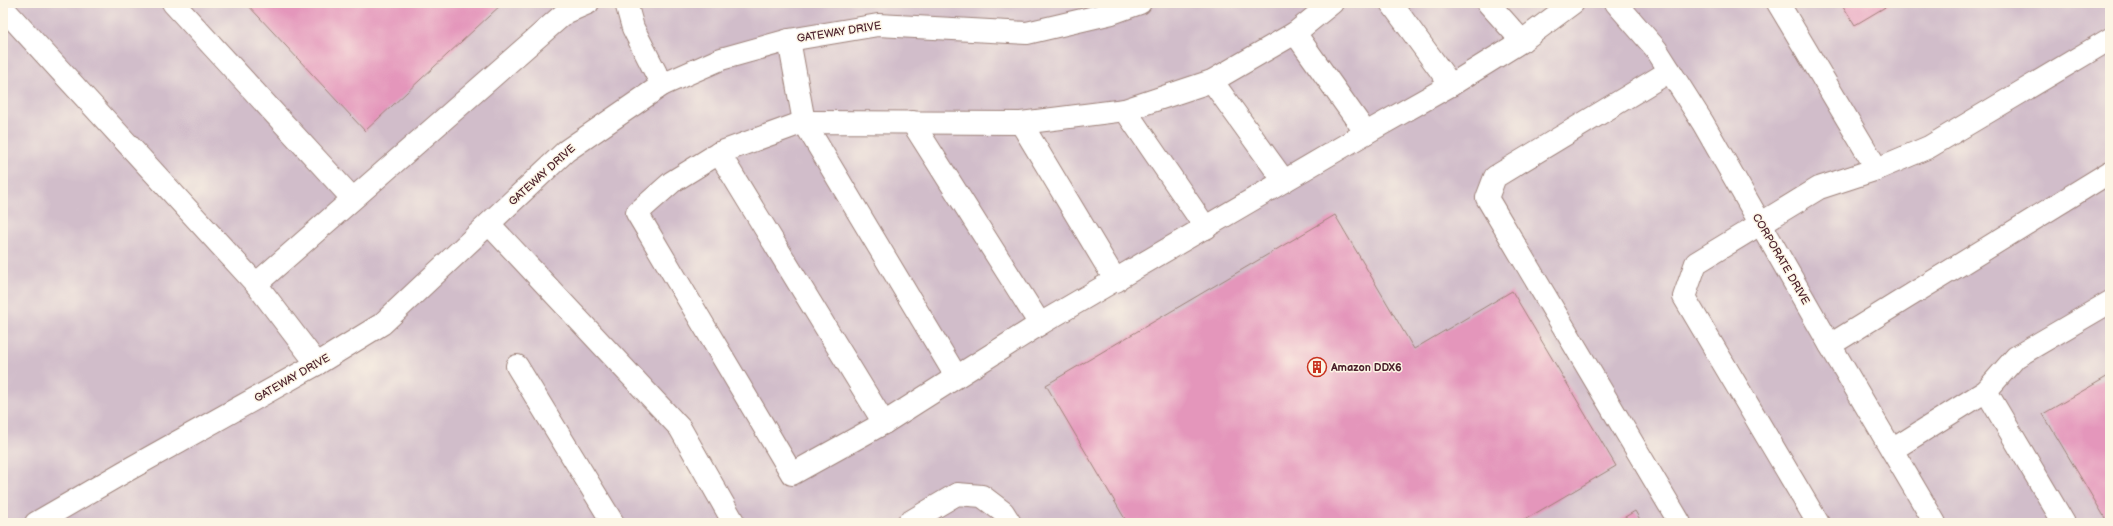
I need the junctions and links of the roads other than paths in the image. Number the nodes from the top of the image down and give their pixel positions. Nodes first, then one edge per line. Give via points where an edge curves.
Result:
1 (172, 3) edge
2 (588, 3) edge
3 (626, 3) edge
4 (1140, 3) edge
5 (1332, 3) edge
6 (1391, 3) edge
7 (1488, 3) edge
8 (1573, 3) edge
9 (1616, 3) edge
10 (1778, 3) edge
11 (3, 8) edge
12 (1111, 8) edge
13 (1295, 33) junction
14 (2110, 39) edge
15 (789, 40) junction
16 (1522, 41) junction
17 (1670, 71) junction
18 (1212, 81) junction
19 (662, 85) junction
20 (1451, 85) junction
21 (1125, 110) junction
22 (804, 122) junction
23 (912, 122) junction
24 (1021, 123) junction
25 (1366, 133) junction
26 (719, 153) junction
27 (1877, 169) junction
28 (2110, 172) edge
29 (1284, 181) junction
30 (352, 198) junction
31 (489, 224) junction
32 (1760, 224) junction
33 (1206, 228) junction
34 (1116, 281) junction
35 (256, 284) junction
36 (2110, 302) edge
37 (1040, 324) junction
38 (1830, 345) junction
39 (317, 364) junction
40 (518, 366) dead end
41 (956, 376) junction
42 (1986, 391) junction
43 (884, 423) junction
44 (1892, 450) junction
45 (726, 520) edge
46 (36, 523) edge
47 (613, 523) edge
48 (908, 523) edge
49 (1010, 523) edge
50 (1680, 523) edge
51 (1818, 523) edge
52 (1936, 523) edge
53 (2064, 523) edge

1 - 30 street
2 - 30 street via 565,13
3 - 19 street via 634,28
4 - 12 street, GATEWAY DRIVE
5 - 13 street
6 - 20 street
7 - 16 street
8 - 16 street
9 - 17 street, CORPORATE DRIVE via 1656,49
10 - 27 street
11 - 35 street
12 - 15 street, GATEWAY DRIVE via 1027,33 878,25
13 - 18 street
13 - 25 street
14 - 27 street via 1929,147
15 - 19 street, GATEWAY DRIVE via 721,59
15 - 22 street
16 - 20 street
17 - 32 street, CORPORATE DRIVE via 1703,123
17 - 50 street via 1495,177 1487,198
18 - 21 street
18 - 29 street
19 - 31 street, GATEWAY DRIVE via 566,151
20 - 25 street
21 - 24 street
21 - 33 street
22 - 23 street
22 - 26 street
22 - 41 street
23 - 24 street
23 - 37 street
24 - 34 street
25 - 29 street
26 - 43 street
26 - 43 street via 672,182 637,213 792,474
27 - 32 street via 1819,188
28 - 38 street
29 - 33 street
30 - 35 street
31 - 39 street, GATEWAY DRIVE via 382,324
31 - 45 street via 680,428
32 - 38 street, CORPORATE DRIVE
32 - 51 street via 1696,263 1684,297
33 - 34 street
34 - 37 street
35 - 39 street
36 - 42 street via 2016,357
37 - 41 street
38 - 44 street, CORPORATE DRIVE
39 - 46 street, GATEWAY DRIVE
40 - 47 street
41 - 43 street
42 - 44 street
42 - 53 street
44 - 52 street, CORPORATE DRIVE
48 - 49 street via 957,494 982,496 1003,512

